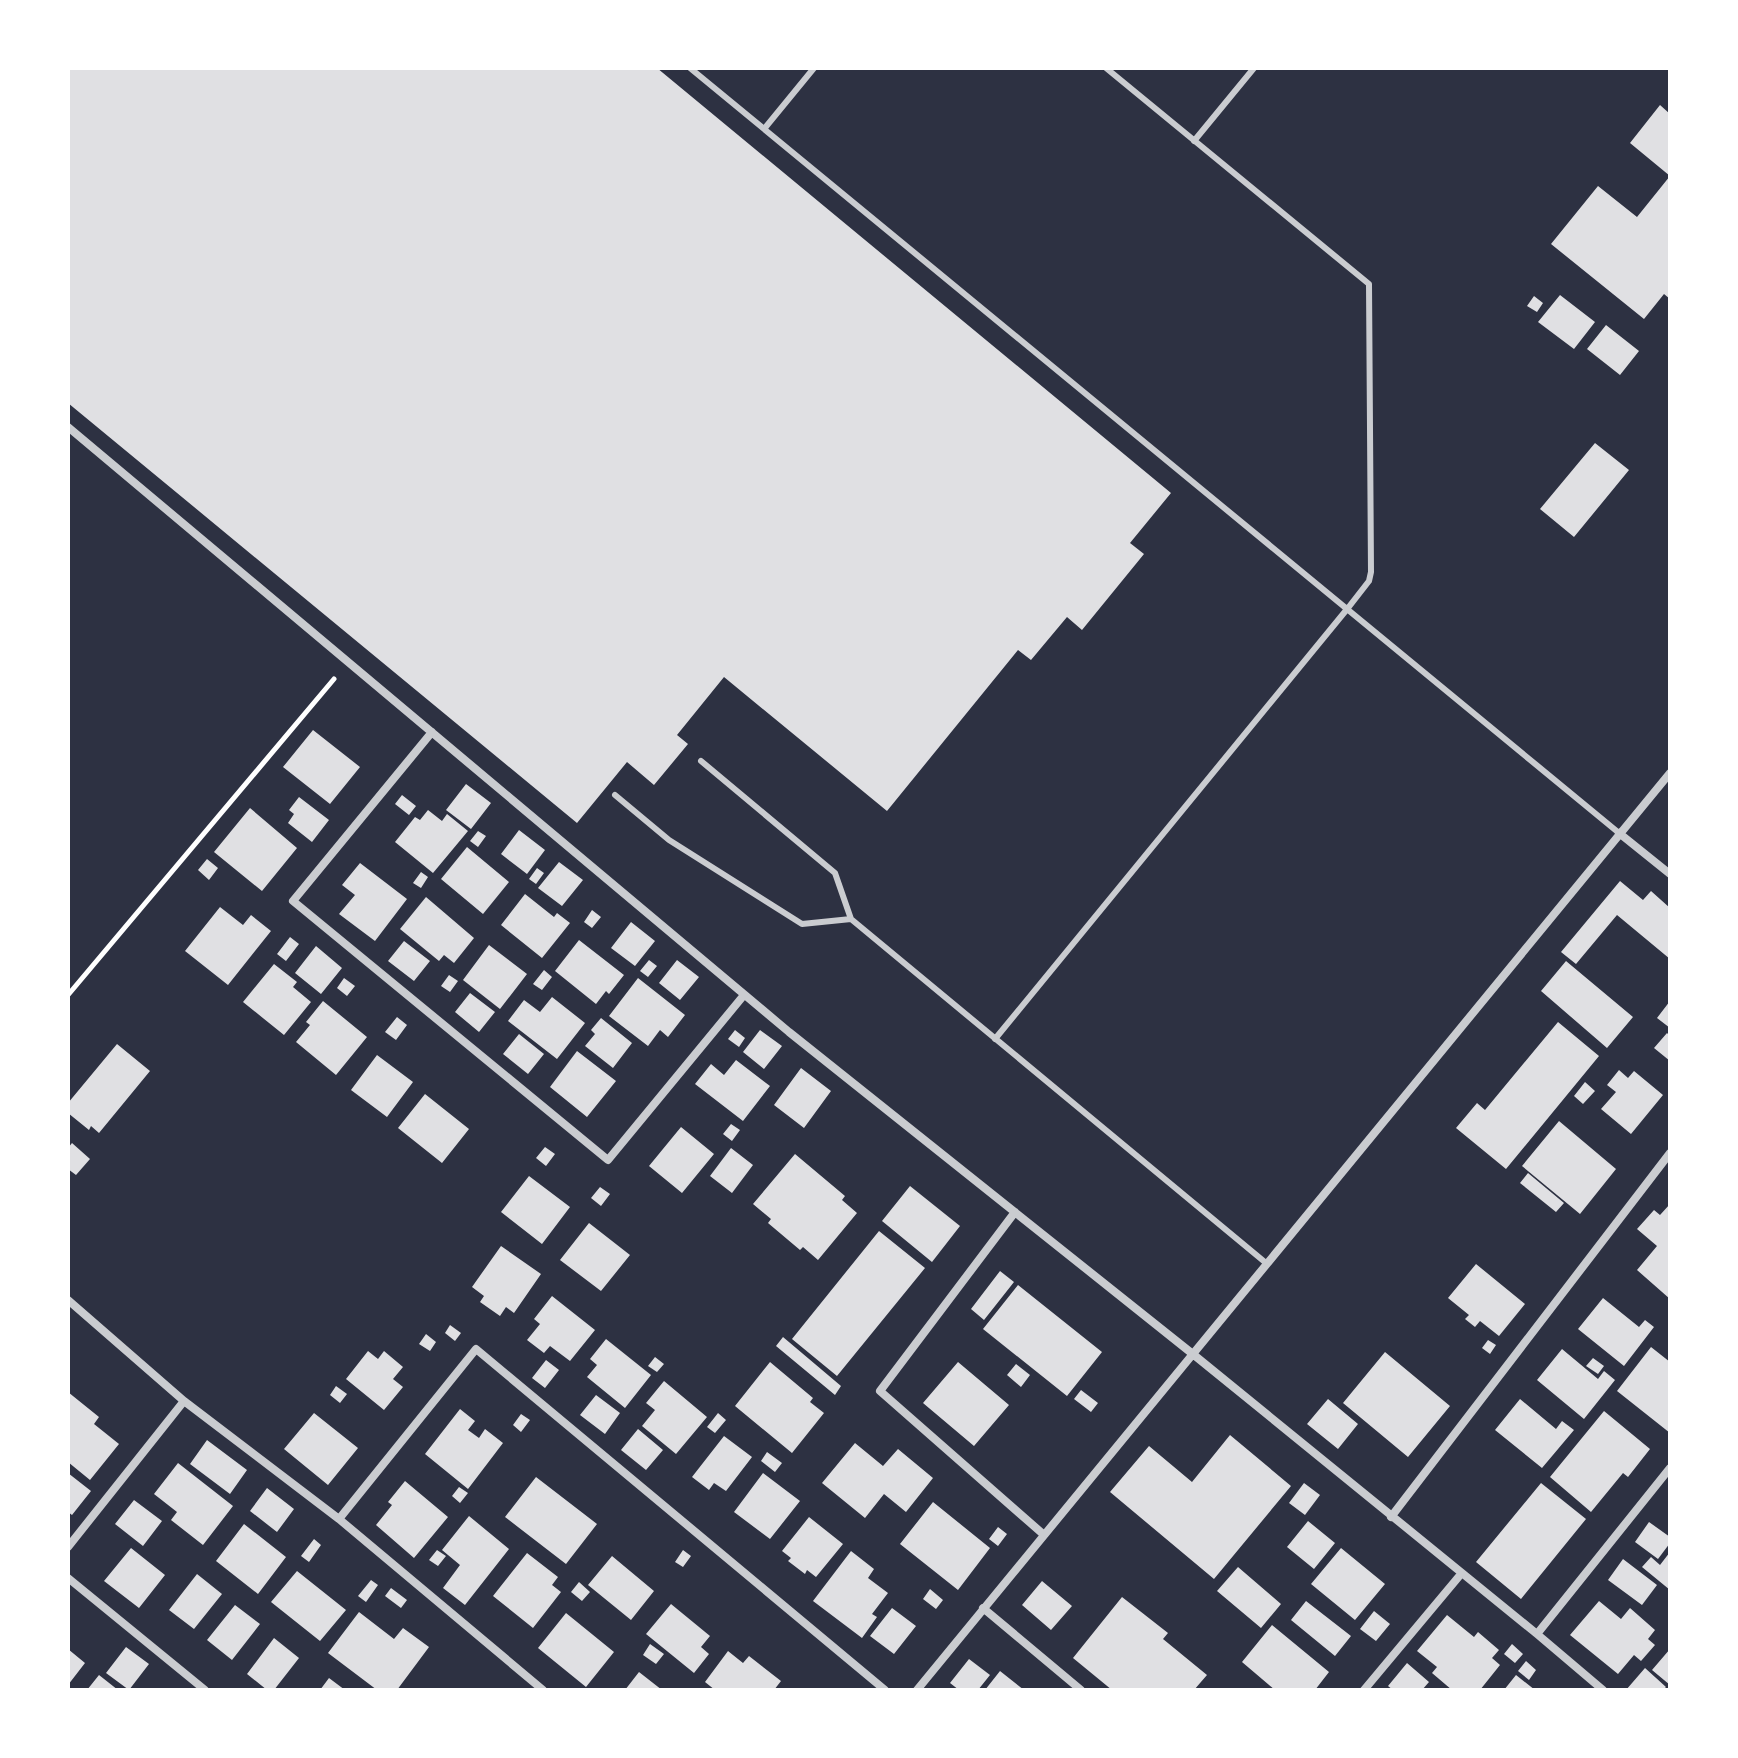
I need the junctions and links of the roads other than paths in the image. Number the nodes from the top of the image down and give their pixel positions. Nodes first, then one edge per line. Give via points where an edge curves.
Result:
1 (690, 68) edge
2 (814, 68) edge
3 (1106, 68) edge
4 (1254, 68) edge
5 (764, 129) junction
6 (1194, 141) junction
7 (68, 427) edge
8 (1348, 608) junction
9 (432, 732) junction
10 (701, 761) dead end
11 (1670, 773) edge
12 (615, 795) dead end
13 (1619, 833) junction
14 (1670, 874) edge
15 (851, 919) junction
16 (744, 995) junction
17 (995, 1039) junction
18 (1670, 1153) edge
19 (1015, 1212) junction
20 (1266, 1263) junction
21 (68, 1300) edge
22 (1194, 1355) junction
23 (184, 1401) junction
24 (1670, 1468) edge
25 (1391, 1517) junction
26 (339, 1519) junction
27 (1043, 1534) junction
28 (68, 1547) edge
29 (1461, 1574) junction
30 (68, 1578) edge
31 (983, 1608) junction
32 (1537, 1634) junction
33 (205, 1690) edge
34 (543, 1690) edge
35 (885, 1690) edge
36 (917, 1690) edge
37 (1081, 1690) edge
38 (1364, 1690) edge
39 (1603, 1690) edge

1 - 5 lane
2 - 5 lane
3 - 6 lane
4 - 6 lane
5 - 8 lane
6 - 8 lane via 1369,284 1371,572
7 - 9 street
8 - 13 lane
8 - 17 lane
9 - 16 street
9 - 16 street via 293,901 608,1160
10 - 15 lane via 835,873
11 - 13 street
12 - 15 lane via 669,840 802,924
13 - 14 street
13 - 20 street
15 - 17 lane
16 - 19 street
17 - 20 lane
18 - 25 street
19 - 22 street
19 - 27 street via 880,1391
20 - 22 street
21 - 23 street
22 - 25 street
22 - 27 street
23 - 26 street
23 - 28 street
24 - 32 street
25 - 29 street
26 - 34 street
26 - 35 street via 476,1349
27 - 31 street
29 - 32 street
29 - 38 street
30 - 33 street
31 - 36 street
31 - 37 street
32 - 39 street

